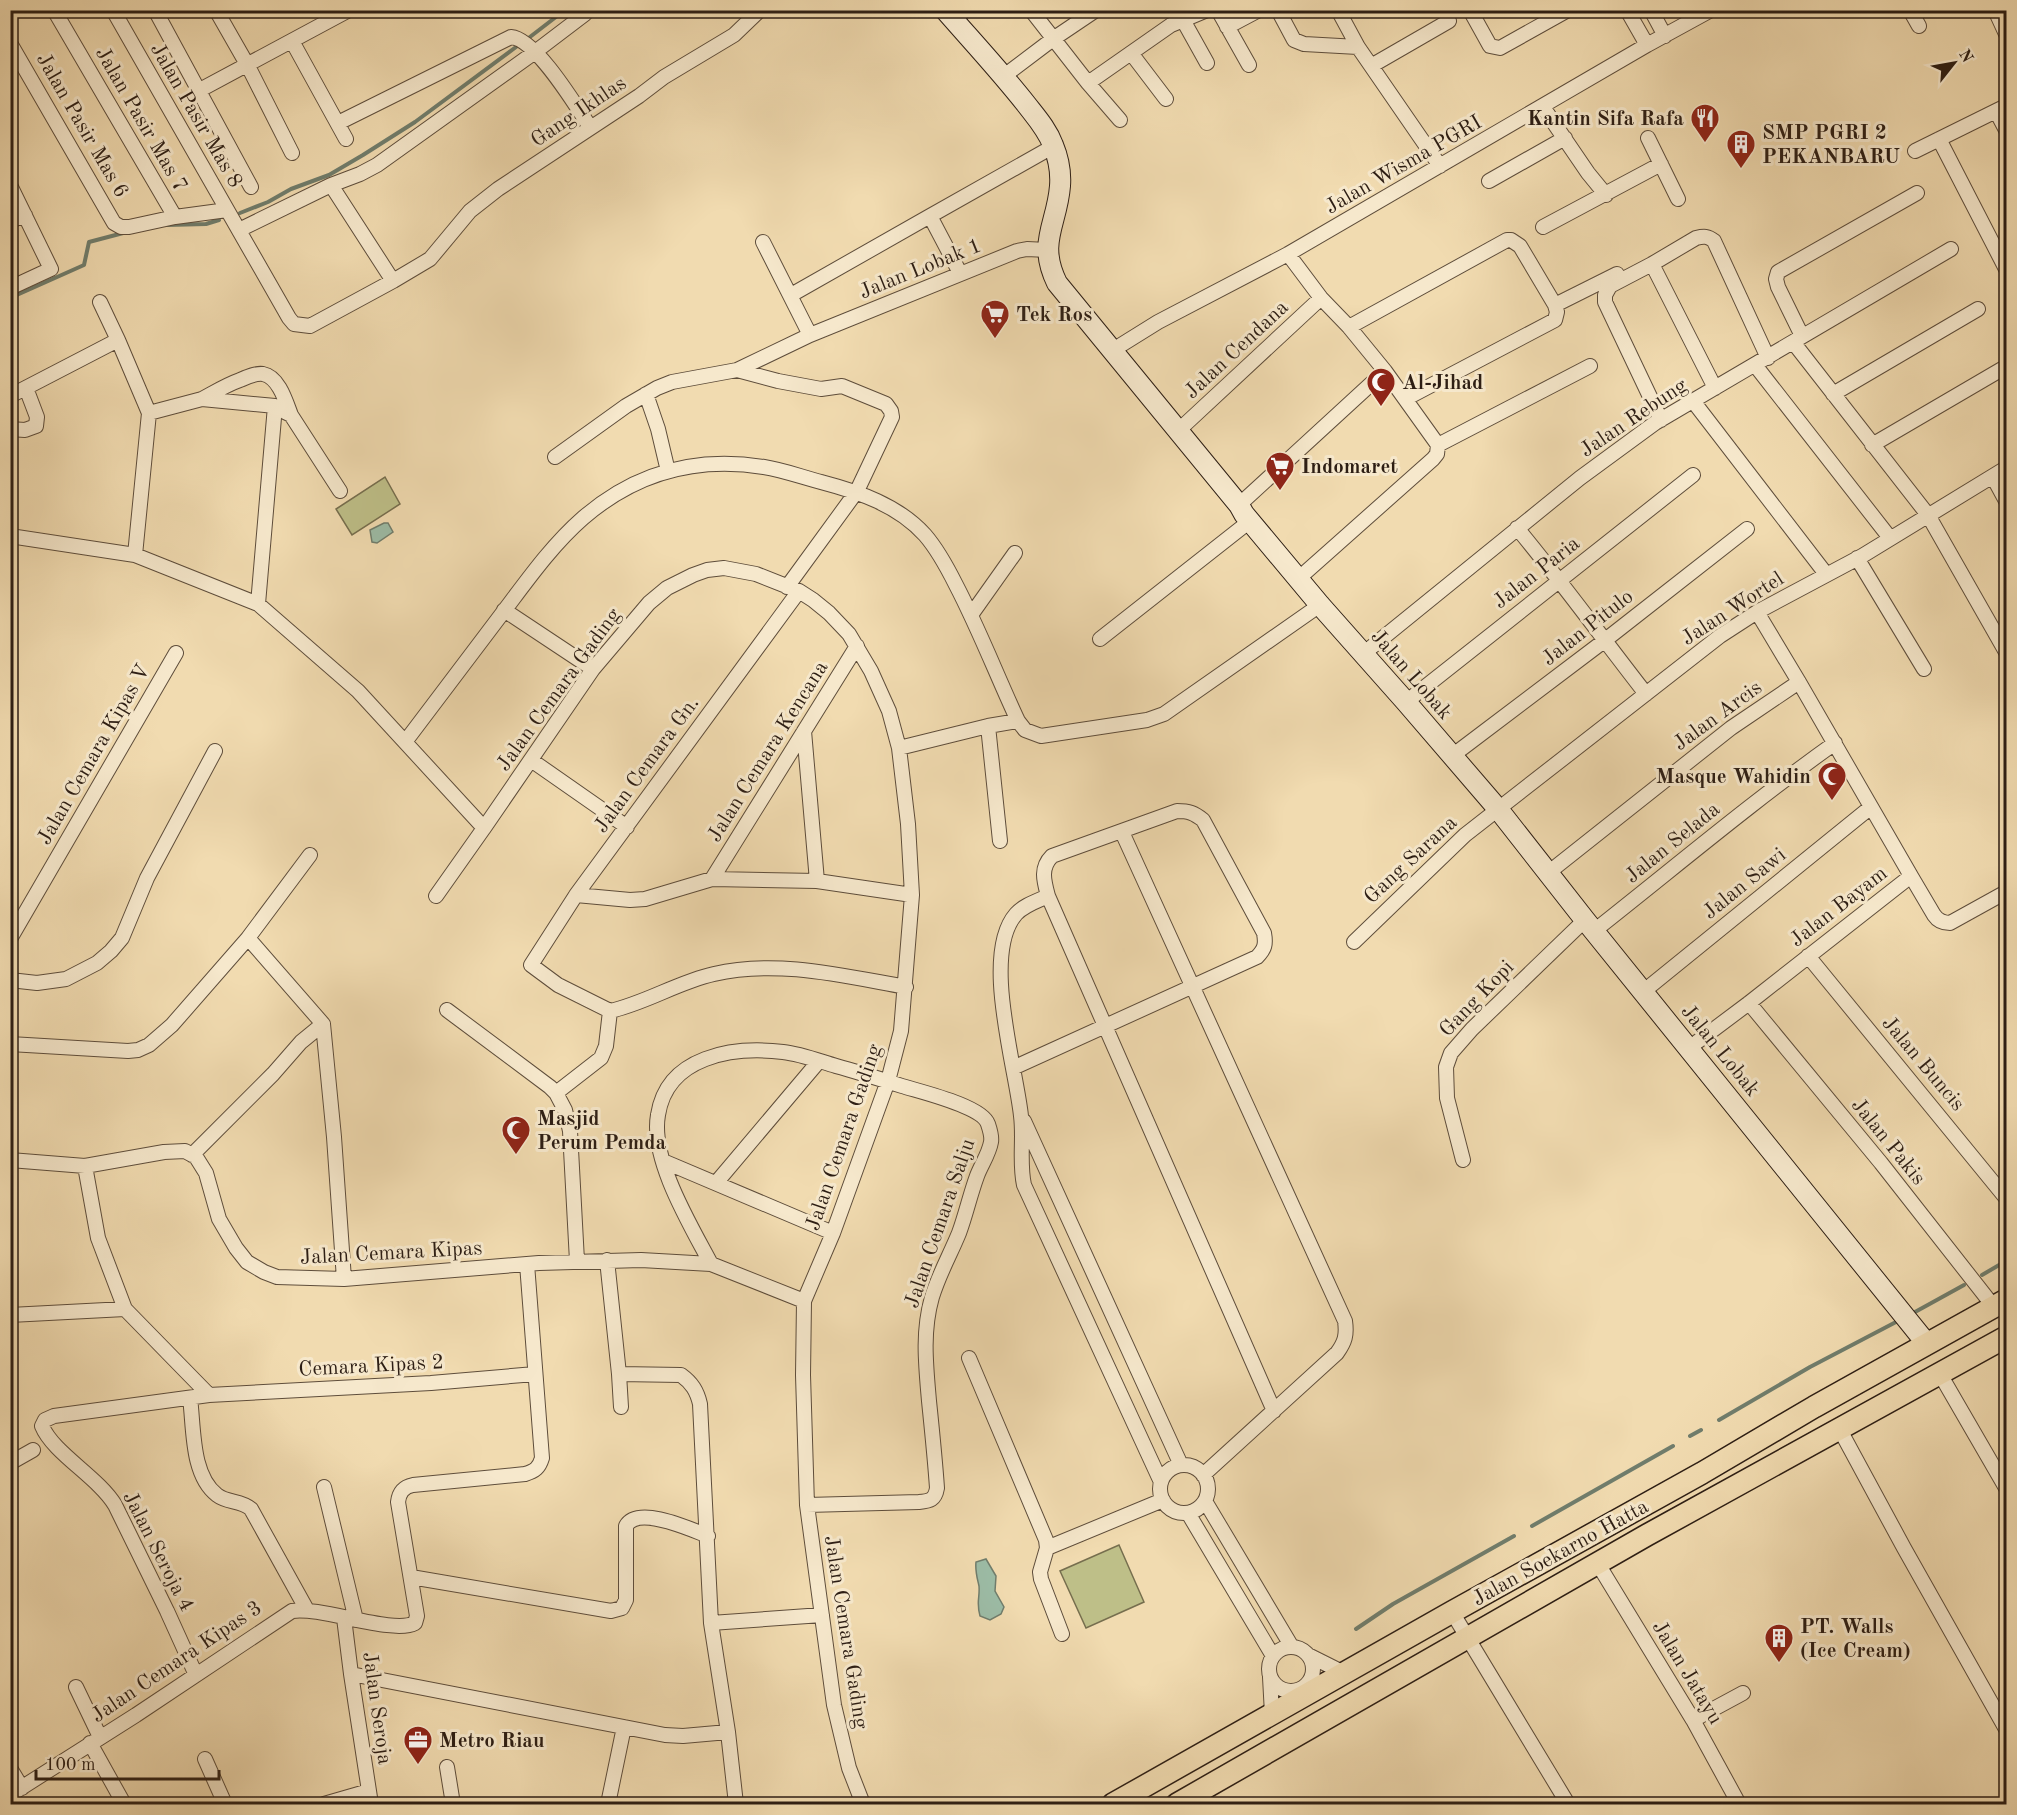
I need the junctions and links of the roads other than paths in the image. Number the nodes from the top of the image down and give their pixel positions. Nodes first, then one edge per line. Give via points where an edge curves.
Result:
1 (54, 10) edge
2 (113, 10) edge
3 (155, 10) edge
4 (216, 10) edge
5 (268, 10) edge
6 (279, 10) edge
7 (350, 10) edge
8 (760, 10) edge
9 (1031, 10) edge
10 (1096, 10) edge
11 (1207, 10) edge
12 (1218, 10) edge
13 (1259, 10) edge
14 (1278, 10) edge
15 (1338, 10) edge
16 (1470, 10) edge
17 (1568, 10) edge
18 (1627, 10) edge
19 (1651, 10) edge
20 (1711, 10) edge
21 (1910, 10) edge
22 (1995, 10) edge
23 (954, 13) edge
24 (585, 14) dead end
25 (1183, 20) junction
26 (1449, 21) dead end
27 (1919, 26) dead end
28 (1227, 27) junction
29 (2007, 34) edge
30 (1665, 36) junction
31 (1053, 39) junction
32 (292, 41) junction
33 (10, 43) edge
34 (1647, 45) junction
35 (1358, 47) junction
36 (534, 51) junction
37 (1131, 53) junction
38 (1207, 63) dead end
39 (1249, 65) dead end
40 (248, 66) junction
41 (1371, 66) junction
42 (1004, 76) junction
43 (1088, 83) junction
44 (198, 91) junction
45 (1166, 99) dead end
46 (1543, 107) junction
47 (2001, 108) edge
48 (1120, 120) dead end
49 (338, 123) junction
50 (590, 127) junction
51 (2007, 130) edge
52 (1565, 138) junction
53 (1648, 138) dead end
54 (346, 139) dead end
55 (1939, 139) junction
56 (1054, 146) junction
57 (1915, 151) dead end
58 (292, 153) dead end
59 (1661, 164) junction
60 (1440, 166) junction
61 (1489, 181) dead end
62 (10, 185) edge
63 (331, 185) junction
64 (251, 187) dead end
65 (1917, 193) dead end
66 (1606, 195) junction
67 (1678, 198) dead end
68 (227, 210) junction
69 (25, 215) junction
70 (930, 216) junction
71 (176, 217) junction
72 (10, 221) edge
73 (1543, 227) dead end
74 (239, 231) junction
75 (1693, 235) dead end
76 (763, 242) dead end
77 (1951, 249) dead end
78 (1047, 250) junction
79 (1288, 254) junction
80 (1652, 264) junction
81 (2007, 268) edge
82 (960, 273) junction
83 (393, 281) junction
84 (10, 288) edge
85 (791, 295) junction
86 (1321, 298) junction
87 (100, 302) dead end
88 (1555, 305) junction
89 (1978, 309) dead end
90 (1349, 327) junction
91 (810, 335) junction
92 (118, 339) junction
93 (1798, 339) junction
94 (1113, 350) junction
95 (1768, 358) junction
96 (1755, 365) junction
97 (1590, 366) dead end
98 (2002, 369) dead end
99 (737, 370) junction
100 (1385, 371) junction
101 (26, 388) junction
102 (1715, 388) junction
103 (646, 394) junction
104 (1833, 394) junction
105 (10, 396) edge
106 (202, 399) junction
107 (1405, 399) junction
108 (1694, 401) junction
109 (275, 406) junction
110 (150, 413) junction
111 (291, 416) junction
112 (1661, 420) junction
113 (10, 429) edge
114 (1179, 430) junction
115 (1872, 445) junction
116 (1436, 452) junction
117 (555, 457) dead end
118 (2007, 468) edge
119 (666, 471) junction
120 (1693, 476) dead end
121 (1993, 477) junction
122 (340, 491) dead end
123 (857, 491) junction
124 (2007, 501) edge
125 (1239, 505) junction
126 (1928, 515) junction
127 (1250, 521) junction
128 (1517, 528) junction
129 (1747, 529) dead end
130 (10, 536) edge
131 (1890, 538) junction
132 (1015, 553) dead end
133 (135, 555) junction
134 (1857, 558) junction
135 (1826, 574) junction
136 (1298, 579) junction
137 (1560, 580) junction
138 (793, 589) junction
139 (258, 604) junction
140 (1320, 605) junction
141 (504, 610) junction
142 (1756, 612) junction
143 (971, 615) junction
144 (1100, 639) dead end
145 (1604, 641) junction
146 (857, 645) junction
147 (2007, 652) edge
148 (176, 653) dead end
149 (1363, 654) junction
150 (593, 669) junction
151 (1924, 669) dead end
152 (1799, 682) junction
153 (1646, 694) junction
154 (1406, 702) junction
155 (1018, 721) junction
156 (988, 726) junction
157 (804, 731) junction
158 (405, 742) junction
159 (1834, 743) junction
160 (899, 748) junction
161 (215, 751) dead end
162 (1452, 756) junction
163 (531, 760) junction
164 (1870, 807) junction
165 (1498, 809) junction
166 (627, 827) junction
167 (484, 828) junction
168 (1122, 832) junction
169 (1000, 841) dead end
170 (310, 855) dead end
171 (1548, 873) junction
172 (1911, 876) junction
173 (712, 879) junction
174 (817, 881) junction
175 (2007, 892) edge
176 (576, 895) junction
177 (912, 895) junction
178 (436, 896) dead end
179 (1048, 896) junction
180 (1589, 925) junction
181 (10, 939) edge
182 (248, 939) junction
183 (1354, 942) dead end
184 (1808, 956) junction
185 (10, 980) edge
186 (906, 987) junction
187 (1192, 987) junction
188 (1644, 991) junction
189 (1749, 1003) junction
190 (447, 1010) dead end
191 (610, 1011) junction
192 (323, 1024) junction
193 (1104, 1025) junction
194 (10, 1044) edge
195 (1689, 1048) junction
196 (819, 1061) junction
197 (1013, 1068) junction
198 (888, 1081) junction
199 (556, 1093) junction
200 (1022, 1117) junction
201 (192, 1155) junction
202 (10, 1160) edge
203 (1463, 1160) dead end
204 (663, 1161) junction
205 (85, 1166) junction
206 (716, 1183) junction
207 (2007, 1198) edge
208 (833, 1233) junction
209 (607, 1260) junction
210 (577, 1261) junction
211 (527, 1264) junction
212 (711, 1264) junction
213 (344, 1280) junction
214 (804, 1301) junction
215 (2000, 1304) edge
216 (125, 1309) junction
217 (10, 1315) edge
218 (2007, 1337) edge
219 (1927, 1344) junction
220 (969, 1358) dead end
221 (535, 1374) junction
222 (619, 1374) junction
223 (1940, 1374) junction
224 (209, 1395) junction
225 (190, 1398) junction
226 (621, 1407) dead end
227 (1275, 1411) junction
228 (1839, 1428) junction
229 (33, 1450) dead end
230 (10, 1463) edge
231 (1180, 1466) junction
232 (1203, 1474) junction
233 (1161, 1482) junction
234 (324, 1487) dead end
235 (2007, 1488) edge
236 (1162, 1500) junction
237 (1205, 1501) junction
238 (807, 1505) junction
239 (1188, 1514) junction
240 (708, 1536) junction
241 (1047, 1548) junction
242 (1598, 1564) junction
243 (411, 1577) junction
244 (307, 1610) junction
245 (1452, 1612) junction
246 (822, 1615) junction
247 (350, 1619) junction
248 (711, 1623) junction
249 (1062, 1634) dead end
250 (1468, 1639) junction
251 (1292, 1647) junction
252 (1308, 1655) junction
253 (1273, 1656) junction
254 (1344, 1673) junction
255 (351, 1674) junction
256 (196, 1675) junction
257 (1270, 1676) junction
258 (76, 1687) dead end
259 (1743, 1693) dead end
260 (1272, 1714) junction
261 (1693, 1720) junction
262 (624, 1727) junction
263 (2007, 1729) edge
264 (728, 1732) junction
265 (95, 1740) junction
266 (205, 1760) dead end
267 (447, 1767) dead end
268 (10, 1768) edge
269 (16, 1791) edge
270 (370, 1798) edge
271 (124, 1804) edge
272 (225, 1804) edge
273 (324, 1804) edge
274 (453, 1804) edge
275 (608, 1804) edge
276 (736, 1804) edge
277 (863, 1804) edge
278 (1113, 1804) edge
279 (1178, 1804) edge
280 (1568, 1804) edge
281 (1739, 1804) edge

1 - 71 street, Jalan Pasir Mas 7
2 - 68 street, Jalan Pasir Mas 8
3 - 44 street
4 - 40 street
5 - 6 street
7 - 32 street
8 - 50 street, Gang Ikhlas via 734,35
9 - 31 street
10 - 31 street
11 - 25 street
12 - 28 street
13 - 28 street
14 - 35 street via 1294,40
15 - 35 street
16 - 17 street via 1490,46 1500,48
18 - 34 street
19 - 30 street
20 - 30 street, Jalan Wisma PGRI
21 - 27 street
22 - 29 street
23 - 42 main road, Jalan Lobak
24 - 36 street
25 - 37 street
25 - 38 street
26 - 41 street
28 - 39 street
30 - 34 street, Jalan Wisma PGRI
31 - 42 street
31 - 43 street
32 - 40 street
32 - 49 street
33 - 71 street, Jalan Pasir Mas 6 via 114,223 129,227
34 - 46 street, Jalan Wisma PGRI
35 - 41 street
36 - 49 street via 519,39 504,39
36 - 50 street
36 - 63 street via 377,165
37 - 43 street
37 - 45 street
40 - 44 street
40 - 58 street
41 - 60 street
42 - 56 main road, Jalan Lobak via 1046,129
43 - 48 street
44 - 64 street
46 - 52 street
46 - 60 street, Jalan Wisma PGRI
47 - 51 street
47 - 55 street
49 - 54 street
50 - 83 street, Gang Ikhlas via 498,189 470,211 430,259
52 - 61 street
52 - 66 street
53 - 59 street
55 - 57 street
55 - 81 street
56 - 70 street
56 - 78 main road, Jalan Lobak via 1060,186
59 - 66 street
59 - 67 street
60 - 79 street, Jalan Wisma PGRI
62 - 69 street
63 - 74 street
63 - 83 street
65 - 93 street via 1778,272 1778,287
66 - 73 street
68 - 71 street
68 - 74 street, Jalan Pasir Mas 8
69 - 72 street
69 - 84 street via 51,269
70 - 82 street
70 - 85 street
74 - 83 street, Jalan Pasir Mas 8 via 294,324 310,326
75 - 88 street
76 - 85 street
77 - 93 street, Jalan Rebung
78 - 82 street, Jalan Lobak 1 via 1017,251
78 - 94 main road, Jalan Lobak via 1057,283
79 - 86 street
79 - 94 street, Jalan Wisma PGRI
80 - 95 street via 1696,238 1709,237 1714,241
80 - 102 street
80 - 112 street via 1610,286 1605,302
82 - 91 street, Jalan Lobak 1
85 - 91 street
86 - 90 street
86 - 114 street, Jalan Cendana
87 - 92 street
88 - 90 street via 1520,246 1511,240
88 - 107 street via 1557,316 1552,322
89 - 104 street
90 - 100 street
91 - 99 street, Jalan Lobak 1
92 - 101 street
92 - 110 street
93 - 95 street, Jalan Rebung
93 - 104 street
94 - 114 main road, Jalan Lobak
95 - 96 street, Jalan Rebung
96 - 102 street, Jalan Rebung
96 - 131 street
97 - 116 street
98 - 115 street
99 - 103 street via 672,382
99 - 123 street, Jalan Cemara Gn. via 821,389 842,386 888,405 892,417
100 - 107 street
100 - 125 street
101 - 105 street
101 - 113 street via 37,417 36,426
102 - 108 street, Jalan Rebung
103 - 117 street
103 - 119 street
104 - 115 street
106 - 109 street
106 - 110 street
106 - 111 street via 262,374 275,382
107 - 116 street
108 - 112 street, Jalan Rebung
108 - 135 street
109 - 111 street
109 - 139 street
110 - 133 street
111 - 122 street
112 - 128 street, Jalan Rebung
114 - 125 main road, Jalan Lobak
115 - 126 street
116 - 136 street
118 - 121 street, Jalan Wortel
119 - 123 street via 734,463 766,467
119 - 141 street via 616,494 582,519
120 - 137 street, Jalan Paria
121 - 124 street
121 - 126 street, Jalan Wortel
123 - 138 street, Jalan Cemara Gn.
123 - 143 street via 892,508 925,536 941,557
125 - 127 main road, Jalan Lobak
126 - 131 street, Jalan Wortel
126 - 147 street
127 - 136 main road, Jalan Lobak
127 - 144 street
128 - 137 street
128 - 149 street, Jalan Rebung
129 - 145 street, Jalan Pitulo
130 - 133 street
131 - 134 street, Jalan Wortel
132 - 143 street
133 - 139 street
134 - 135 street, Jalan Wortel
134 - 151 street
135 - 142 street, Jalan Wortel
136 - 140 main road, Jalan Lobak
137 - 145 street
137 - 154 street, Jalan Paria
138 - 146 street, Jalan Cemara Gading via 840,622
138 - 150 street, Jalan Cemara Gading via 741,570 724,568 693,575 649,603
138 - 166 street, Jalan Cemara Gn.
139 - 158 street via 344,678
140 - 149 main road, Jalan Lobak
140 - 155 street via 1180,704 1155,717 1048,736 1025,730
141 - 150 street
141 - 158 street
142 - 152 street
142 - 153 street, Jalan Wortel
143 - 155 street
145 - 153 street
145 - 162 street, Jalan Pitulo
146 - 157 street, Jalan Cemara Kencana
146 - 160 street, Jalan Cemara Gading via 889,711
148 - 181 street, Jalan Cemara Kipas V
149 - 154 main road, Jalan Lobak
150 - 163 street, Jalan Cemara Gading
152 - 159 street
152 - 171 street, Jalan Arcis via 1731,728
153 - 165 street, Jalan Wortel
154 - 162 main road, Jalan Lobak
155 - 156 street
156 - 160 street
156 - 169 street
157 - 173 street, Jalan Cemara Kencana
157 - 174 street
158 - 167 street
159 - 164 street
159 - 180 street, Jalan Selada via 1784,778 1691,855
160 - 177 street, Jalan Cemara Gading
161 - 185 street via 147,878 122,938 111,951 66,979 37,983
162 - 165 main road, Jalan Lobak
163 - 166 street
163 - 167 street, Jalan Cemara Gading
164 - 172 street
164 - 188 street, Jalan Sawi
165 - 171 main road, Jalan Lobak
165 - 183 street, Gang Sarana via 1442,856
166 - 176 street, Jalan Cemara Gn.
167 - 178 street, Jalan Cemara Gading
168 - 179 street via 1052,856 1044,868
168 - 187 street
168 - 187 street via 1177,811 1195,813 1203,820 1264,933 1264,949 1257,957
170 - 182 street
171 - 180 main road, Jalan Lobak
172 - 175 street, Jalan Bayam via 1937,920 1945,923
172 - 184 street, Jalan Bayam
173 - 174 street
173 - 176 street via 630,900
174 - 177 street
176 - 191 street, Jalan Cemara Gn. via 531,965 558,985
177 - 186 street, Jalan Cemara Gading
179 - 193 street
179 - 197 street via 1017,913 1004,941 1001,987
180 - 188 main road, Jalan Lobak
180 - 203 street, Gang Kopi via 1472,1029 1451,1053 1446,1066 1447,1098
182 - 192 street
182 - 194 street via 150,1045 138,1050 113,1051
184 - 189 street, Jalan Bayam
184 - 207 street, Jalan Buncis
186 - 191 street via 809,971 743,969 704,977
186 - 198 street, Jalan Cemara Gading via 901,1031
187 - 193 street
187 - 227 street via 1345,1321 1344,1344 1337,1353
188 - 195 main road, Jalan Lobak
189 - 195 street, Jalan Bayam
189 - 215 street, Jalan Pakis
190 - 199 street
191 - 199 street via 601,1058
192 - 201 street
192 - 213 street
193 - 197 street
193 - 227 street
195 - 219 main road, Jalan Lobak
196 - 198 street
196 - 204 street via 763,1051 721,1055 680,1072 661,1098 657,1125
196 - 206 street
197 - 200 street
198 - 208 street, Jalan Cemara Gading
198 - 238 street, Jalan Cemara Salju via 976,1112 987,1121 991,1137 962,1223 937,1281 925,1327 938,1488 929,1501
199 - 210 street via 570,1131
200 - 231 street
200 - 233 street via 1022,1174 1026,1191
201 - 205 street via 185,1151 164,1152
201 - 213 street, Jalan Cemara Kipas via 206,1173 219,1219 247,1262 278,1277
202 - 205 street
204 - 206 street
204 - 212 street
205 - 216 street via 98,1238
206 - 208 street
208 - 214 street, Jalan Cemara Gading
209 - 210 street, Jalan Cemara Kipas
209 - 212 street, Jalan Cemara Kipas
209 - 222 street
210 - 211 street, Jalan Cemara Kipas
211 - 213 street, Jalan Cemara Kipas
211 - 221 street, Jalan Cemara Kipas 3
212 - 214 street, Jalan Cemara Kipas
214 - 238 street, Jalan Cemara Gading
215 - 219 main road, Jalan Soekarno Hatta
216 - 217 street
216 - 224 street
218 - 223 main road, Jalan Soekarno Hatta
219 - 245 main road, Jalan Soekarno Hatta
220 - 241 street
221 - 224 street, Cemara Kipas 2
221 - 243 street, Jalan Cemara Kipas 3 via 542,1458 538,1468 525,1474 407,1486 399,1494
222 - 226 street
222 - 240 street via 681,1375 697,1393
223 - 228 main road, Jalan Soekarno Hatta
223 - 235 street
224 - 225 street, Jalan Seroja 4
225 - 244 street via 199,1468 210,1488 223,1499 246,1504 251,1509
225 - 256 street, Jalan Seroja 4 via 54,1416 42,1426 49,1438 111,1498
227 - 232 street
228 - 242 main road, Jalan Soekarno Hatta
228 - 263 street
229 - 230 street
231 - 232 street via 1193,1467
231 - 233 street via 1168,1471
232 - 237 street via 1208,1487
233 - 236 street
234 - 247 street, Jalan Seroja
236 - 239 street via 1173,1511
236 - 241 street
237 - 239 street
237 - 251 street
238 - 246 street, Jalan Cemara Gading
239 - 253 street
240 - 243 street via 664,1520 630,1519 626,1526 626,1600 621,1608 611,1611
240 - 248 street
241 - 249 street via 1041,1579
242 - 250 main road, Jalan Soekarno Hatta
242 - 261 street, Jalan Jatayu
243 - 247 street, Jalan Cemara Kipas 3 via 415,1623 403,1626
244 - 247 street, Jalan Cemara Kipas 3
244 - 256 street, Jalan Cemara Kipas 3 via 284,1615
245 - 250 street
245 - 254 main road, Jalan Soekarno Hatta
246 - 248 street
246 - 277 street, Jalan Cemara Gading via 834,1705 849,1768
247 - 255 street, Jalan Seroja
248 - 264 street
250 - 279 main road, Jalan Soekarno Hatta
250 - 280 street
251 - 252 street
251 - 253 street
252 - 254 street
252 - 257 street via 1313,1668 1305,1686 1285,1690
253 - 257 street
254 - 260 main road, Jalan Soekarno Hatta
255 - 262 street
255 - 270 street, Jalan Seroja
256 - 265 street, Jalan Cemara Kipas 3
257 - 260 street
258 - 265 street
259 - 261 street
260 - 278 main road, Jalan Soekarno Hatta
261 - 281 street, Jalan Jatayu
262 - 264 street via 683,1736
262 - 275 street
264 - 276 street
265 - 269 street, Jalan Cemara Kipas 3
265 - 271 street
266 - 272 street
267 - 274 street
268 - 269 street
270 - 273 street

